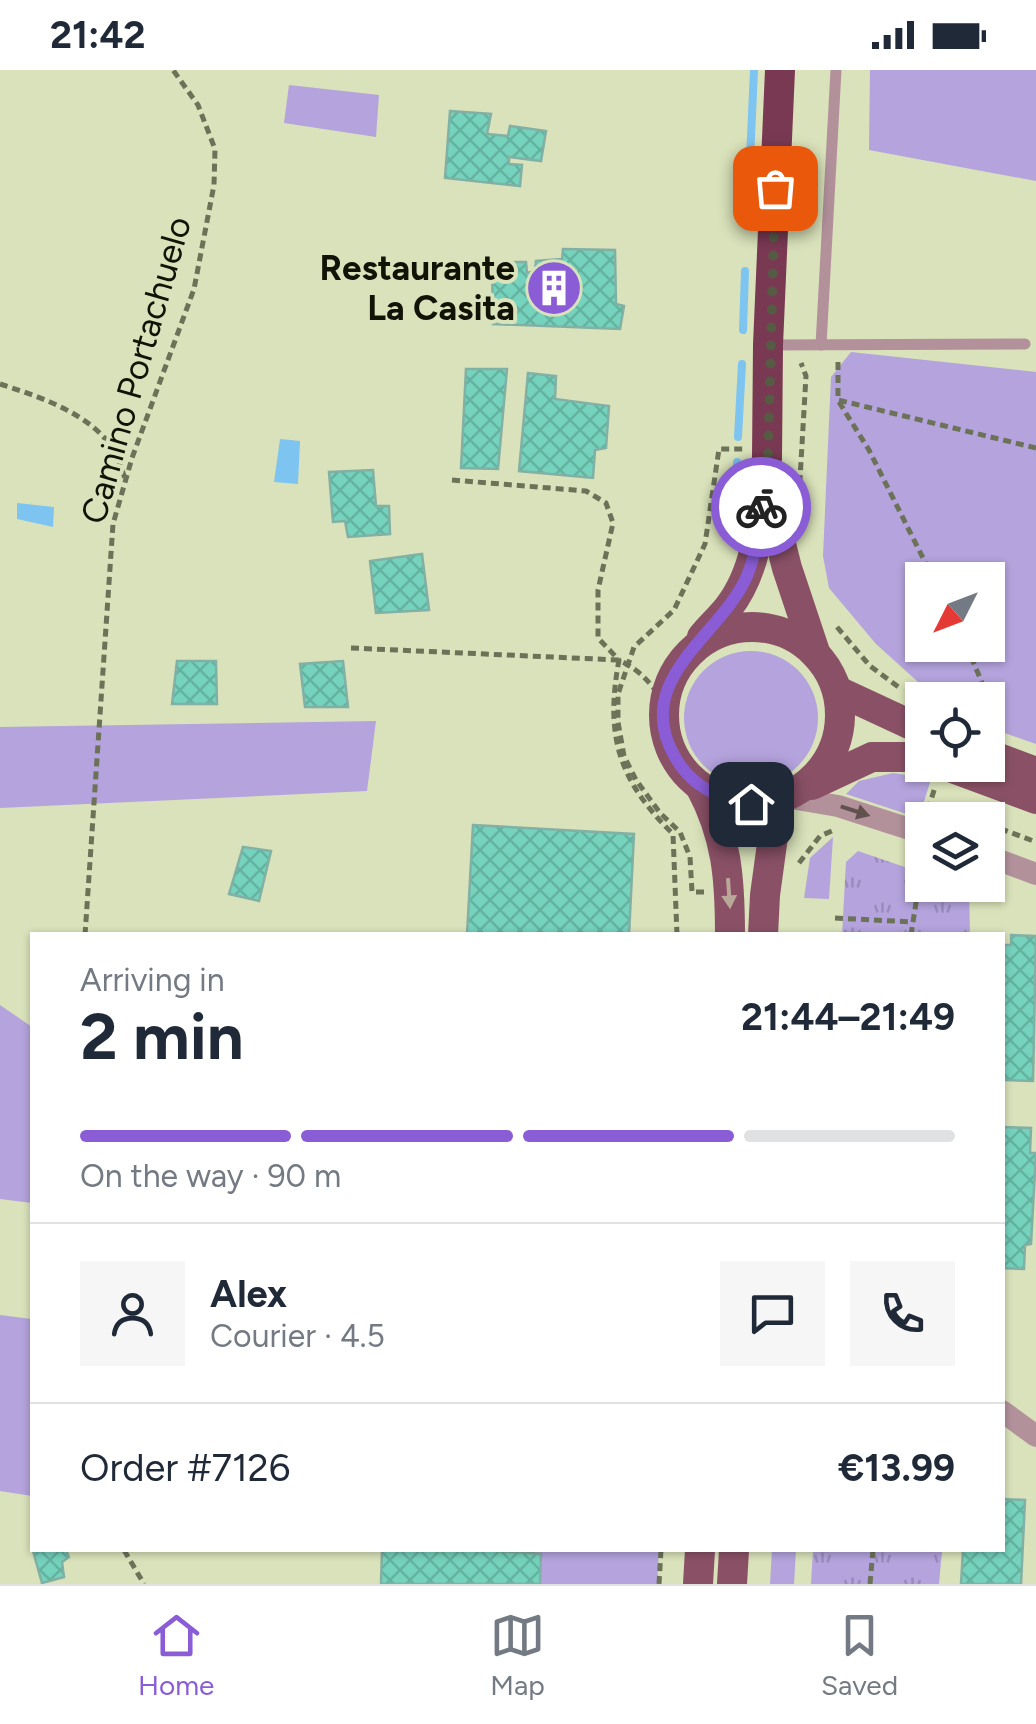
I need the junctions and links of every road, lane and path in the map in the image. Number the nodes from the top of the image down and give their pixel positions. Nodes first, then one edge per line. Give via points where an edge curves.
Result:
1 (173, 70) edge
2 (780, 70) edge
3 (836, 70) edge
4 (838, 344) junction
5 (1025, 344) dead end
6 (782, 345) junction
7 (821, 345) junction
8 (0, 384) edge
9 (838, 400) junction
10 (1036, 448) edge
11 (719, 449) dead end
12 (768, 458) junction
13 (452, 480) dead end
14 (126, 481) junction
15 (797, 509) dead end
16 (925, 562) edge
17 (835, 625) dead end
18 (351, 648) dead end
19 (815, 652) junction
20 (620, 660) junction
21 (682, 660) junction
22 (629, 664) junction
23 (838, 691) junction
24 (905, 694) edge
25 (664, 704) junction
26 (905, 722) edge
27 (1005, 760) edge
28 (905, 766) edge
29 (1036, 772) edge
30 (969, 782) edge
31 (700, 786) junction
32 (786, 796) junction
33 (1036, 799) edge
34 (905, 820) edge
35 (848, 828) dead end
36 (1005, 830) edge
37 (1036, 842) edge
38 (1005, 862) edge
39 (796, 874) dead end
40 (1036, 874) edge
41 (692, 892) dead end
42 (916, 902) edge
43 (835, 918) dead end
44 (913, 922) junction
45 (84, 932) edge
46 (677, 932) edge
47 (730, 932) edge
48 (763, 932) edge
49 (911, 932) edge
50 (1005, 1413) edge
51 (1036, 1436) edge
52 (125, 1552) edge
53 (661, 1552) edge
54 (700, 1552) edge
55 (734, 1552) edge
56 (873, 1552) edge
57 (144, 1584) edge
58 (659, 1584) edge
59 (698, 1584) edge
60 (732, 1584) edge
61 (870, 1584) edge

1 - 14 path, Camino Portachuelo via 198,105 215,149 214,185 194,289
2 - 6 highway
3 - 7 lane
4 - 5 lane
4 - 7 lane
4 - 9 path
6 - 7 lane
6 - 12 highway
6 - 15 path via 806,376
8 - 14 path via 42,397 86,424 112,446
9 - 10 path
9 - 16 path
11 - 22 path via 705,544 674,610 634,647
12 - 19 main road via 770,499
12 - 21 main road via 748,574 730,606
13 - 20 path via 586,491 606,502 613,523 598,590 598,638
14 - 45 path, Camino Portachuelo via 113,524
17 - 24 path
18 - 20 path
19 - 21 main road via 791,634 762,626 732,628
19 - 23 main road
20 - 22 path
20 - 46 path via 612,721 618,756 654,816 674,834
21 - 25 main road
22 - 25 path
22 - 41 path via 618,694 624,756 660,814 680,832
23 - 26 main road
23 - 32 main road via 835,749 819,774
25 - 31 main road via 671,750
27 - 29 main road
28 - 32 main road via 872,758
30 - 33 main road
31 - 32 main road via 751,804
31 -> 47 main road via 724,846
32 -> 34 street
32 - 48 main road
35 - 39 path via 820,836
36 - 37 path
38 - 40 street
42 - 44 path
43 - 44 path
44 - 49 path
50 - 51 street
52 - 57 path
53 - 58 path
54 - 59 main road
55 - 60 main road
56 - 61 path

